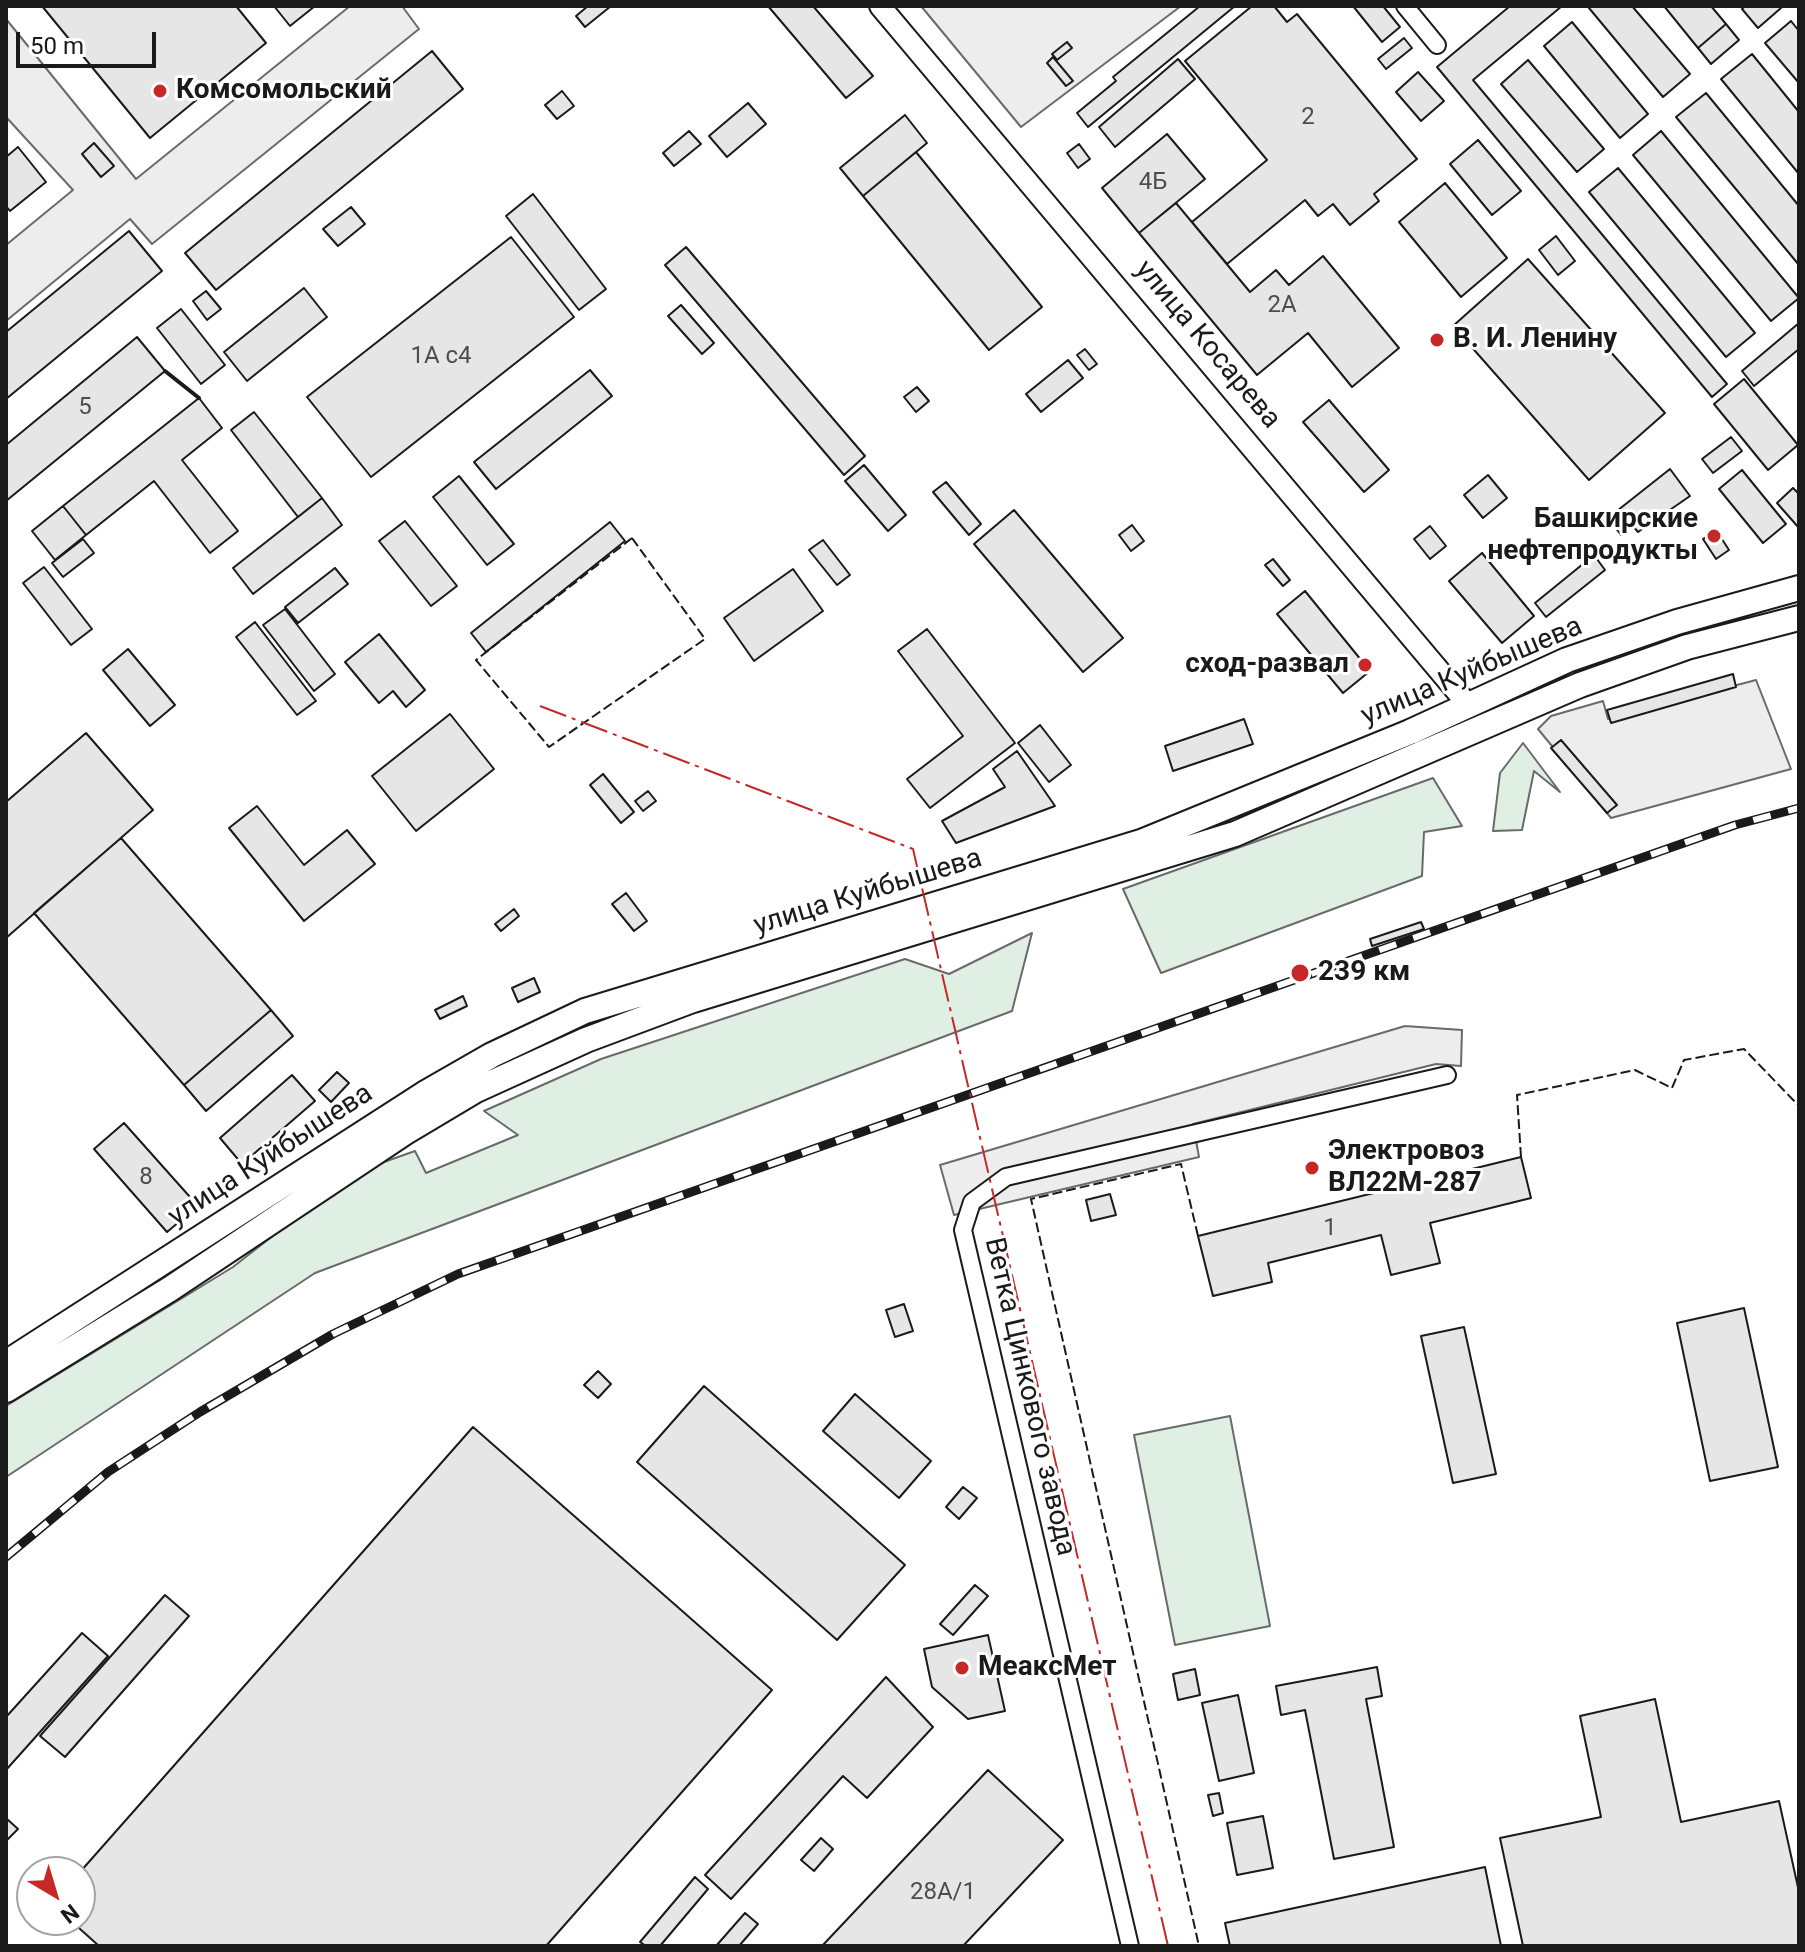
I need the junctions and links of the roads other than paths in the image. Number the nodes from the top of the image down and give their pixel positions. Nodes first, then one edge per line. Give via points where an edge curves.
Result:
1 (880, 6) edge
2 (1405, 6) edge
3 (1437, 45) dead end
4 (1799, 588) edge
5 (1799, 618) edge
6 (1469, 706) junction
7 (1480, 729) junction
8 (691, 990) junction
9 (1447, 1075) dead end
10 (6, 1363) edge
11 (7, 1386) edge
12 (1130, 1946) edge

1 - 6 street, улица Косарева
2 - 3 street
4 - 6 main road, улица Куйбышева via 1567,660
5 - 7 main road, улица Куйбышева via 1687,647
6 - 7 main road, улица Косарева
6 - 8 main road, улица Куйбышева via 1141,842
7 - 8 main road, улица Куйбышева via 1235,834
8 - 10 main road, улица Куйбышева via 585,1011 492,1055
8 - 11 main road, улица Куйбышева via 476,1090 170,1289
9 - 12 street, Ветка Цинкового завода via 1006,1177 972,1202 963,1230

